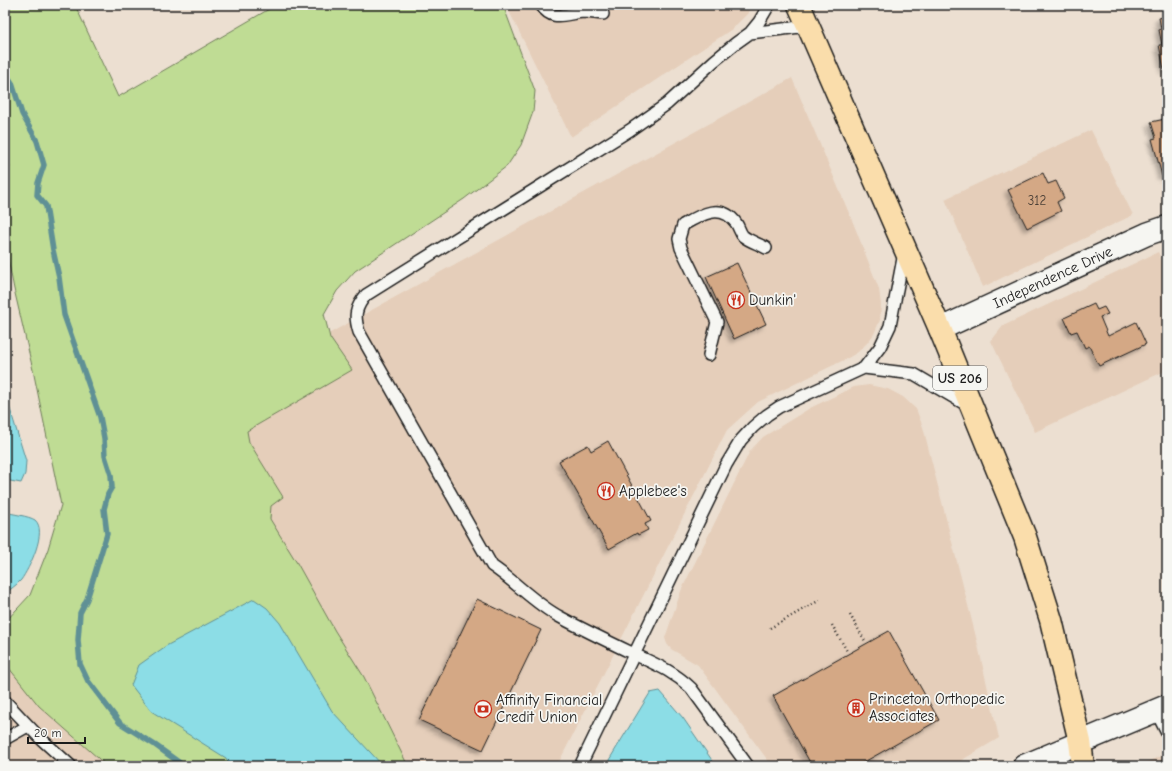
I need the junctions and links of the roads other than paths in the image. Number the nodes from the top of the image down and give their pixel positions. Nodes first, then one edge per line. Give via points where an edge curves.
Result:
1 (540, 5) edge
2 (768, 5) edge
3 (799, 5) edge
4 (603, 14) dead end
5 (808, 26) junction
6 (750, 33) junction
7 (1167, 227) edge
8 (766, 248) dead end
9 (904, 249) junction
10 (940, 330) junction
11 (709, 355) dead end
12 (864, 368) junction
13 (973, 409) junction
14 (635, 654) junction
15 (5, 701) edge
16 (1162, 708) edge
17 (28, 726) junction
18 (1167, 733) edge
19 (5, 739) edge
20 (1080, 742) junction
21 (71, 766) edge
22 (580, 766) edge
23 (748, 766) edge
24 (1024, 766) edge
25 (1083, 766) edge

1 - 4 lane via 548,14 556,16 584,12
2 - 6 lane
3 - 5 highway, US 206
5 - 6 lane
5 - 9 highway, US 206
6 - 14 lane via 667,104 630,130 366,295 359,304 356,314 359,332 492,566 559,616
7 - 10 street, Independence Drive
8 - 11 lane via 743,236 736,222 725,213 707,212 684,225 679,239 682,248 717,322
9 - 10 highway, US 206
9 - 12 lane via 890,326 880,347
10 - 13 highway, US 206
12 - 13 lane via 914,374
12 - 14 lane via 779,407 741,440 726,465
13 - 20 highway, US 206 via 1031,556 1052,620
14 - 22 lane
14 - 23 lane via 660,665 691,688
15 - 17 lane
16 - 18 lane
16 - 20 street
17 - 19 lane
17 - 21 lane
20 - 24 street
20 - 25 highway, US 206

